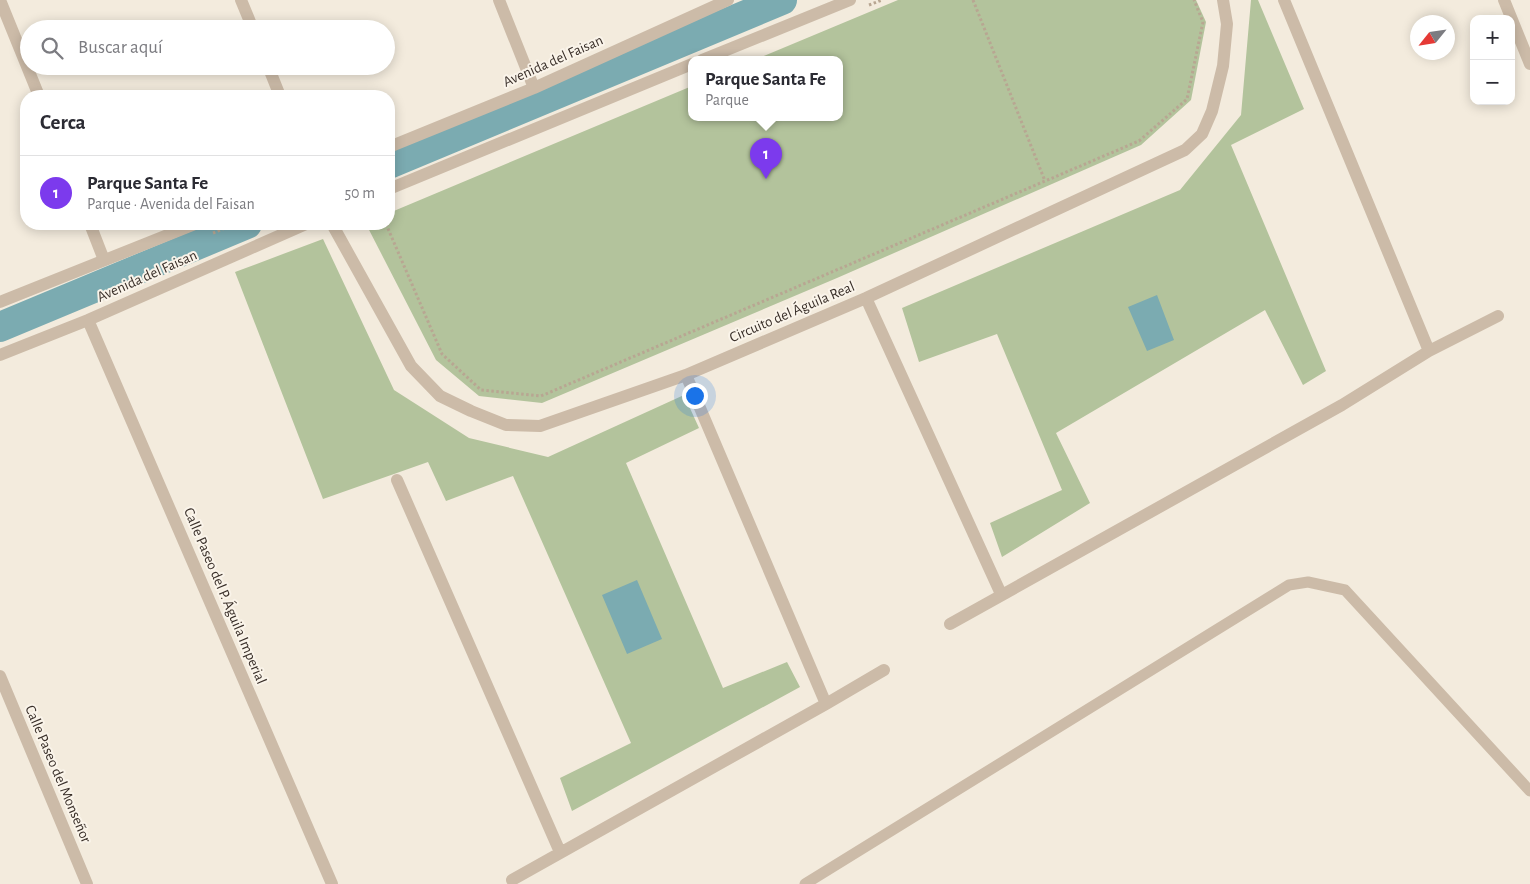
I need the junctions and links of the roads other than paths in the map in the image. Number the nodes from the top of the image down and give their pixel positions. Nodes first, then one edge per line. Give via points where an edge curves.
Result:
1 (0, 0) edge
2 (241, 0) edge
3 (500, 0) edge
4 (850, 0) edge
5 (1223, 0) edge
6 (1284, 0) edge
7 (1504, 0) edge
8 (725, 1) edge
9 (249, 20) edge
10 (20, 49) edge
11 (712, 56) edge
12 (1530, 64) edge
13 (688, 66) edge
14 (30, 75) edge
15 (272, 75) edge
16 (534, 88) junction
17 (37, 90) edge
18 (278, 90) edge
19 (395, 145) edge
20 (395, 187) edge
21 (92, 230) edge
22 (180, 230) edge
23 (292, 230) edge
24 (335, 230) edge
25 (104, 260) junction
26 (866, 298) junction
27 (0, 302) edge
28 (1498, 316) dead end
29 (88, 320) junction
30 (1429, 351) junction
31 (0, 355) edge
32 (686, 375) junction
33 (397, 480) dead end
34 (1001, 594) junction
35 (950, 624) dead end
36 (884, 670) dead end
37 (0, 676) edge
38 (826, 704) junction
39 (1530, 791) edge
40 (560, 852) junction
41 (512, 880) dead end
42 (86, 884) edge
43 (332, 884) edge
44 (805, 884) edge

1 - 10 street
2 - 9 street
3 - 16 street
4 - 11 street
5 - 26 street, Circuito del Águila Real via 1227,24 1224,57 1212,111 1202,134 1185,150
6 - 30 street
7 - 12 street
8 - 16 street, Avenida del Faisan
13 - 20 street
14 - 17 street
15 - 18 street
16 - 19 street, Avenida del Faisan
21 - 25 street
22 - 25 street, Avenida del Faisan
23 - 29 street, Avenida del Faisan
24 - 32 street, Circuito del Águila Real via 411,366 440,396 471,411 506,425 540,426
25 - 27 street, Avenida del Faisan
26 - 32 street, Circuito del Águila Real
26 - 34 street
28 - 30 street
29 - 31 street, Avenida del Faisan
29 - 43 street, Calle Paseo del P. Águila Imperial
30 - 34 street via 1342,406
32 - 38 street
33 - 40 street
34 - 35 street
36 - 38 street
37 - 42 street, Calle Paseo del Monseñor
38 - 40 street
39 - 44 lane via 1345,590 1308,582 1289,585
40 - 41 street

